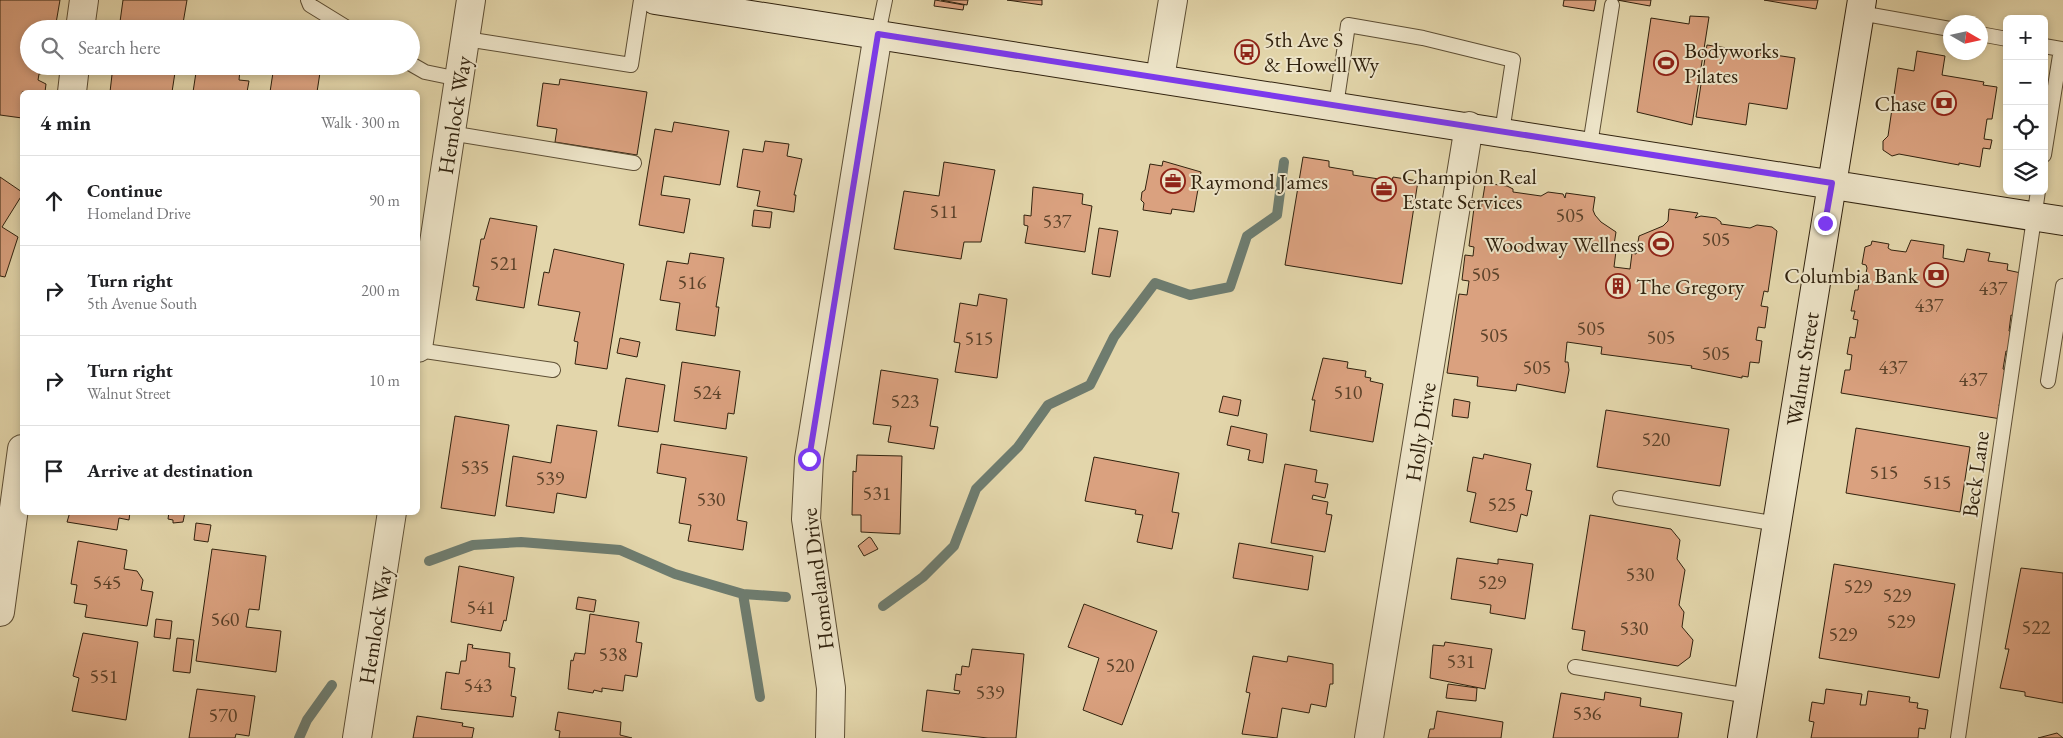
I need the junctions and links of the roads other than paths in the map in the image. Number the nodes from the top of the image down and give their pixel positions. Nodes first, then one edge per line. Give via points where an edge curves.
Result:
1 (84, 0) edge
2 (308, 0) edge
3 (471, 0) edge
4 (641, 0) edge
5 (655, 0) edge
6 (885, 0) edge
7 (1173, 0) edge
8 (1612, 5) dead end
9 (756, 7) edge
10 (1861, 7) edge
11 (81, 20) edge
12 (334, 20) edge
13 (1943, 27) edge
14 (878, 34) junction
15 (1988, 35) edge
16 (2003, 38) edge
17 (466, 39) junction
18 (2048, 47) edge
19 (420, 70) edge
20 (74, 75) edge
21 (1160, 78) junction
22 (458, 79) junction
23 (72, 90) edge
24 (1336, 106) junction
25 (1469, 126) junction
26 (1502, 132) junction
27 (450, 133) junction
28 (1590, 145) junction
29 (2045, 150) edge
30 (634, 163) dead end
31 (1832, 183) junction
32 (2036, 204) edge
33 (2063, 220) edge
34 (2063, 286) edge
35 (420, 336) edge
36 (420, 349) edge
37 (553, 370) dead end
38 (2048, 381) dead end
39 (20, 464) edge
40 (1620, 498) dead end
41 (392, 515) edge
42 (1778, 524) junction
43 (0, 612) edge
44 (1575, 667) dead end
45 (1749, 696) junction
46 (357, 738) edge
47 (830, 738) edge
48 (1370, 738) edge
49 (1742, 738) edge
50 (1958, 738) edge

1 - 11 street
2 - 12 lane via 310,5
3 - 17 street, Hemlock Way
4 - 17 lane via 631,65
5 - 9 street
6 - 14 lane
7 - 21 street
8 - 28 lane
9 - 14 street
10 - 13 lane
10 - 31 street, Walnut Street
14 - 21 street
14 - 47 street, Homeland Drive via 809,459 806,519 831,688
15 - 16 lane
17 - 22 street, Hemlock Way
18 - 29 lane via 2062,49
19 - 22 lane
20 - 23 street
21 - 24 street
22 - 27 street, Hemlock Way
24 - 25 street
24 - 26 lane via 1348,25 1422,38 1513,60
25 - 26 street
25 - 48 street, Holly Drive
26 - 28 street
27 - 30 lane
27 - 35 street, Hemlock Way
28 - 31 street
31 - 32 street
31 - 42 street, Walnut Street
32 - 33 street
32 - 50 lane, Beck Lane
34 - 38 lane
36 - 37 lane
39 - 43 street
40 - 42 lane
41 - 46 street, Hemlock Way
42 - 45 street, Walnut Street
44 - 45 lane
45 - 49 street, Walnut Street

